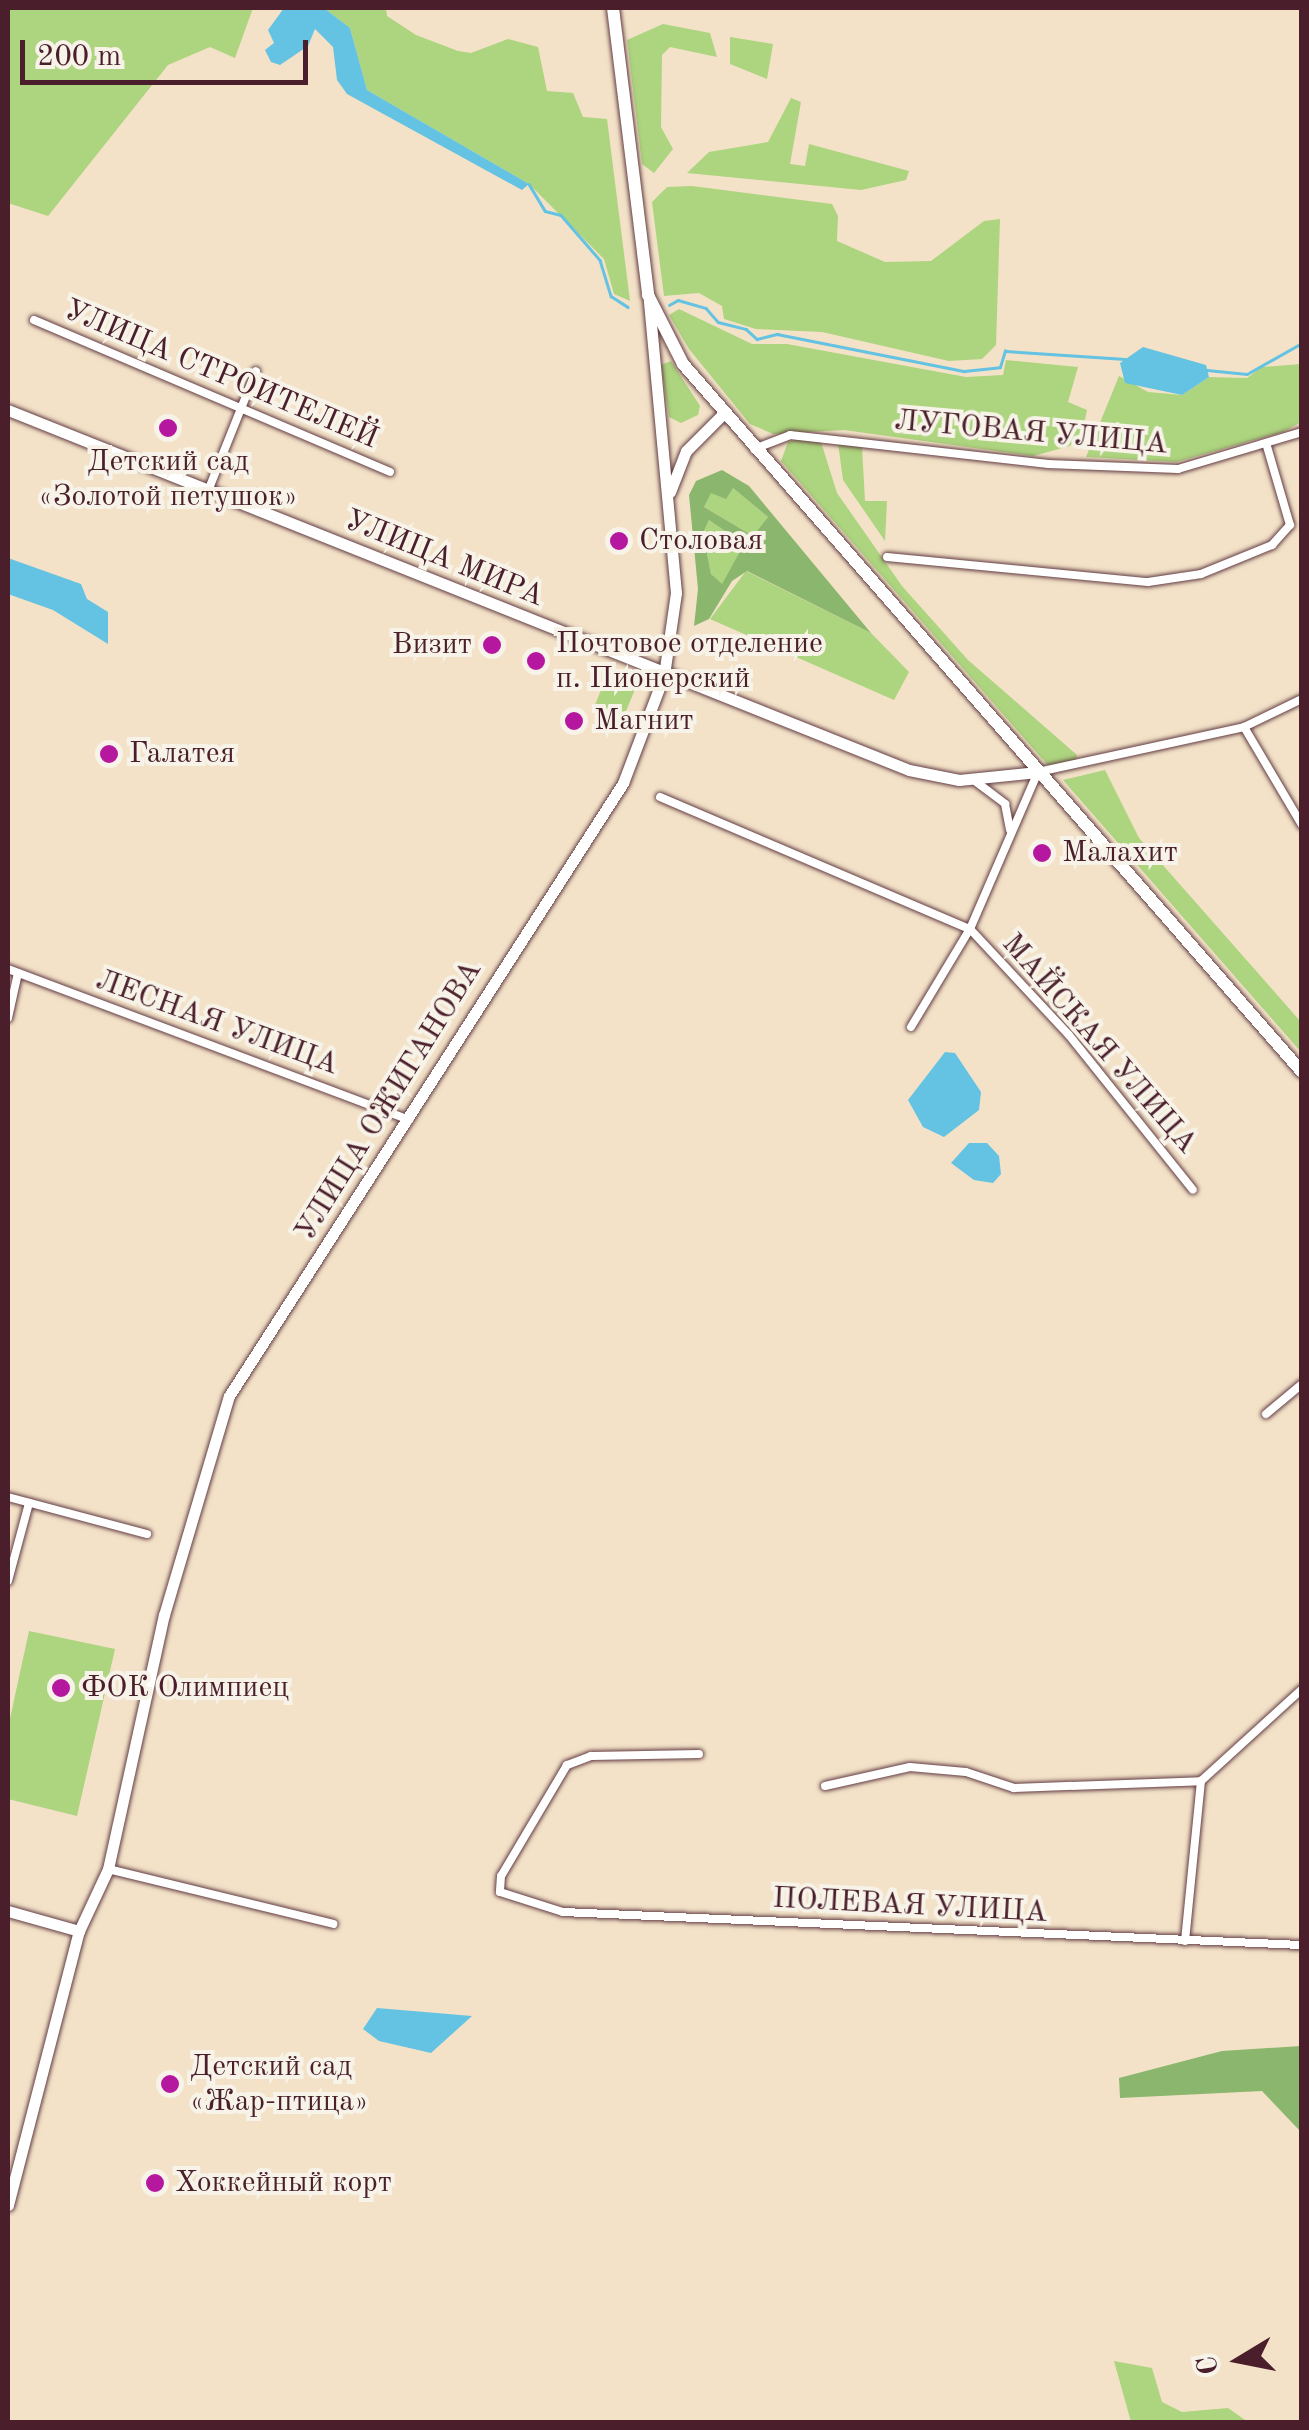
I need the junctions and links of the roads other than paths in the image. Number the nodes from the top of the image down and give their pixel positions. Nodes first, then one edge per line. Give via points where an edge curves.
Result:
1 (613, 8) edge
2 (648, 296) junction
3 (34, 320) dead end
4 (256, 371) dead end
5 (242, 408) junction
6 (8, 410) edge
7 (723, 414) junction
8 (1302, 432) edge
9 (1266, 442) junction
10 (754, 449) junction
11 (390, 472) dead end
12 (208, 491) junction
13 (668, 501) junction
14 (887, 557) dead end
15 (664, 675) junction
16 (1302, 699) edge
17 (1244, 727) junction
18 (1038, 772) junction
19 (975, 780) junction
20 (660, 797) dead end
21 (1302, 825) edge
22 (1010, 832) junction
23 (970, 929) junction
24 (8, 969) edge
25 (18, 973) junction
26 (8, 1018) edge
27 (911, 1027) dead end
28 (1302, 1072) edge
29 (410, 1120) junction
30 (1193, 1190) dead end
31 (1302, 1384) edge
32 (1266, 1414) dead end
33 (8, 1497) edge
34 (29, 1504) junction
35 (147, 1534) dead end
36 (8, 1581) edge
37 (1302, 1689) edge
38 (699, 1754) dead end
39 (1201, 1781) junction
40 (825, 1786) dead end
41 (108, 1869) junction
42 (8, 1911) edge
43 (333, 1924) dead end
44 (79, 1931) junction
45 (1186, 1941) junction
46 (1302, 1945) edge
47 (8, 2205) edge

1 - 2 main road
2 - 7 main road via 683,364
2 - 13 street, УЛИЦА ОЖИГАНОВА
3 - 5 street, УЛИЦА СТРОИТЕЛЕЙ
4 - 5 street
5 - 11 street, УЛИЦА СТРОИТЕЛЕЙ
5 - 12 street
6 - 12 street, УЛИЦА МИРА
7 - 10 main road
7 - 13 street via 686,451
8 - 9 street, ЛУГОВАЯ УЛИЦА
9 - 10 street, ЛУГОВАЯ УЛИЦА via 1178,469 1048,464 790,436
9 - 14 street via 1290,525 1272,545 1169,582
10 - 18 main road
12 - 15 street, УЛИЦА МИРА
13 - 15 street, УЛИЦА ОЖИГАНОВА via 676,593
15 - 19 street, УЛИЦА МИРА via 910,770
15 - 29 street, УЛИЦА ОЖИГАНОВА via 623,783
16 - 17 street
17 - 18 street
17 - 21 street
18 - 19 street, УЛИЦА МИРА
18 - 22 street
18 - 28 main road
19 - 22 street via 1005,804
20 - 23 street
22 - 23 street
23 - 27 street
23 - 30 street, МАЙСКАЯ УЛИЦА via 1069,1034
24 - 25 street, ЛЕСНАЯ УЛИЦА
25 - 26 street
25 - 29 street, ЛЕСНАЯ УЛИЦА
29 - 41 street, УЛИЦА ОЖИГАНОВА via 229,1396 164,1615
31 - 32 street
33 - 34 street
34 - 35 street
34 - 36 street
37 - 39 street
38 - 45 street, ПОЛЕВАЯ УЛИЦА via 591,1756 566,1765 498,1884 518,1902 563,1912
39 - 40 street via 1002,1783 910,1767
39 - 45 street
41 - 43 street
41 - 44 street, УЛИЦА ОЖИГАНОВА
42 - 44 street
44 - 47 street, УЛИЦА ОЖИГАНОВА
45 - 46 street, ПОЛЕВАЯ УЛИЦА

